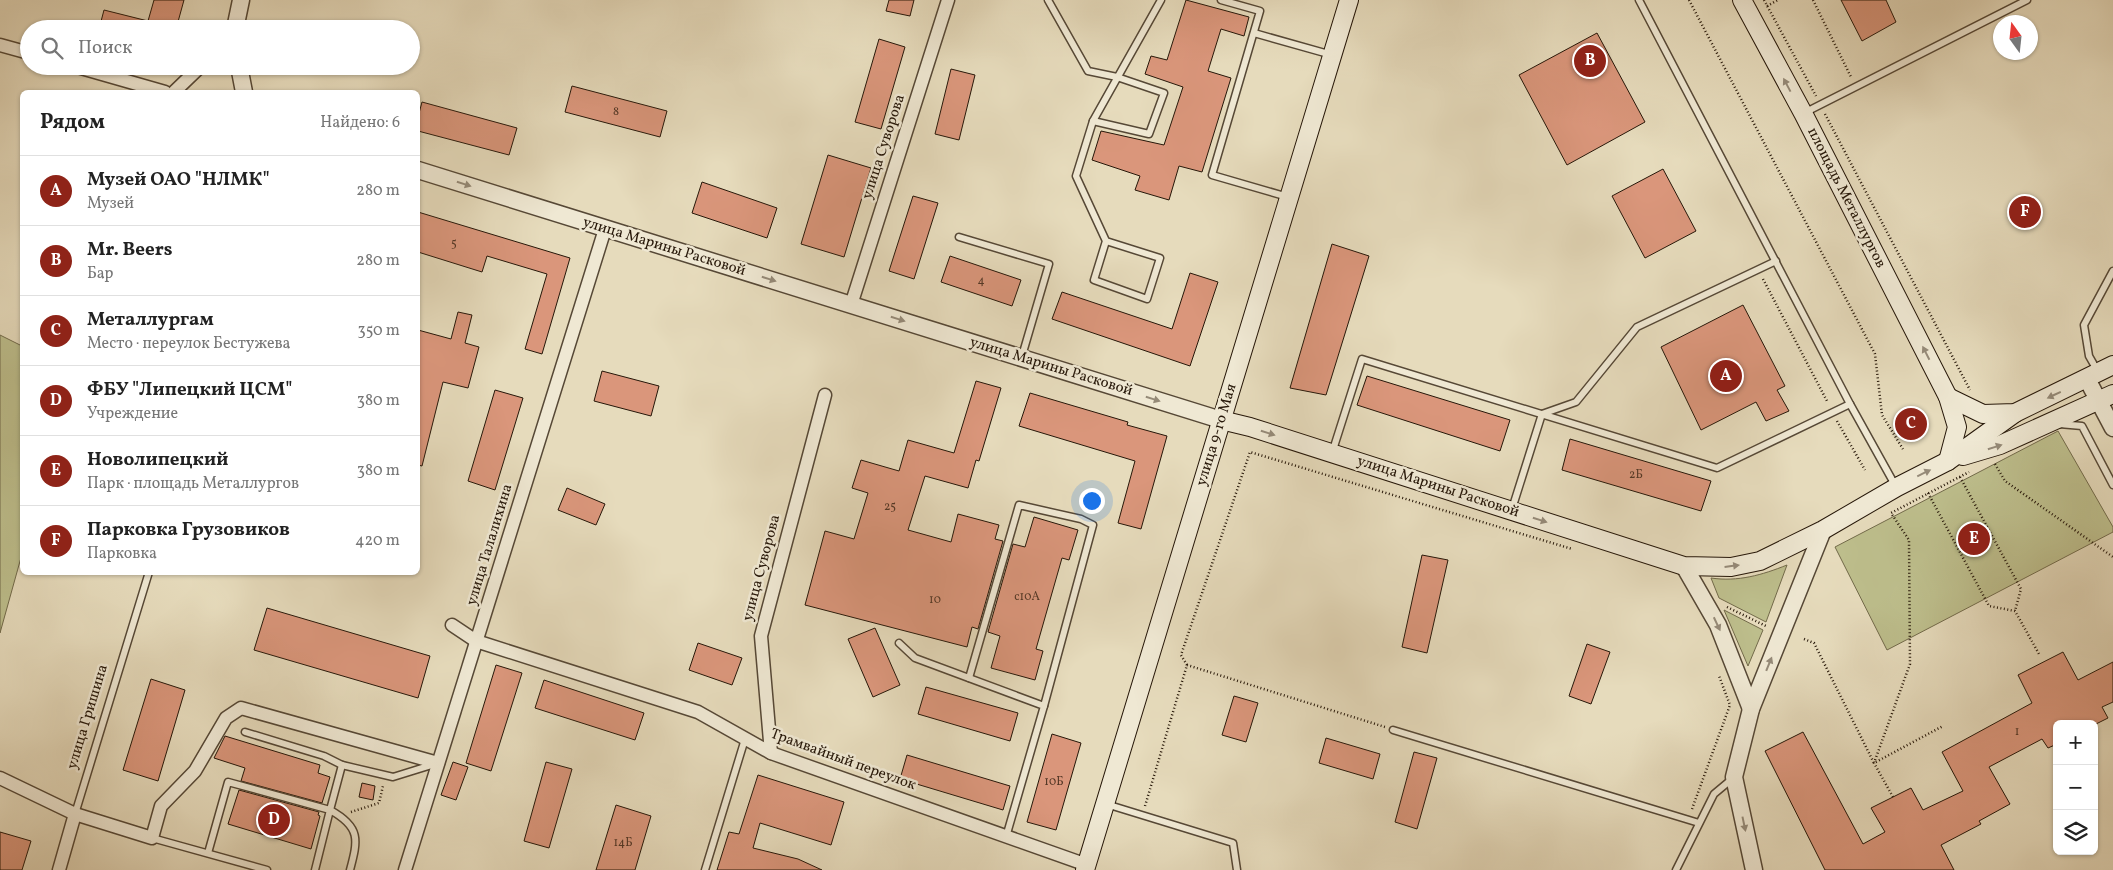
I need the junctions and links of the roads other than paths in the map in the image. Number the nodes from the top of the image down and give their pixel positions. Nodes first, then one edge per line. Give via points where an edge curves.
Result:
1 (241, 0) edge
2 (948, 0) edge
3 (1048, 0) edge
4 (1161, 0) edge
5 (1221, 0) edge
6 (1639, 0) edge
7 (1742, 0) edge
8 (2027, 0) edge
9 (1347, 1) edge
10 (237, 20) edge
11 (1254, 33) junction
12 (0, 45) edge
13 (20, 51) edge
14 (1333, 56) junction
15 (106, 75) edge
16 (192, 75) edge
17 (241, 75) edge
18 (1117, 77) junction
19 (158, 90) edge
20 (176, 90) edge
21 (244, 90) edge
22 (1803, 114) junction
23 (1093, 120) junction
24 (420, 171) edge
25 (1289, 198) junction
26 (605, 229) junction
27 (959, 237) dead end
28 (1106, 241) junction
29 (1776, 261) junction
30 (2113, 271) edge
31 (851, 304) junction
32 (1021, 358) junction
33 (2099, 372) edge
34 (825, 395) dead end
35 (1948, 397) junction
36 (2106, 397) edge
37 (1850, 404) junction
38 (2015, 413) junction
39 (1542, 414) junction
40 (1221, 420) junction
41 (2048, 423) junction
42 (2113, 428) edge
43 (1332, 454) junction
44 (1948, 461) junction
45 (2113, 484) edge
46 (1896, 487) junction
47 (1512, 511) junction
48 (1823, 530) junction
49 (1684, 566) junction
50 (148, 575) edge
51 (452, 625) dead end
52 (476, 641) junction
53 (899, 642) dead end
54 (969, 678) junction
55 (1044, 706) junction
56 (1751, 709) junction
57 (1393, 730) road end
58 (245, 732) dead end
59 (745, 739) junction
60 (771, 753) junction
61 (438, 763) junction
62 (342, 765) junction
63 (1734, 777) junction
64 (0, 778) edge
65 (1105, 804) junction
66 (330, 810) junction
67 (75, 814) junction
68 (1699, 823) junction
69 (1006, 837) junction
70 (152, 838) junction
71 (208, 853) junction
72 (1086, 868) edge
73 (58, 870) edge
74 (267, 870) edge
75 (315, 870) edge
76 (350, 870) edge
77 (405, 870) edge
78 (705, 870) edge
79 (1237, 870) edge
80 (1676, 870) edge
81 (1754, 870) edge

1 - 10 street
2 - 31 street, улица Суворова
3 - 18 lane via 1088,71
4 - 18 lane
5 - 11 lane via 1260,11
6 - 29 lane
22 -> 7 main road, площадь Металлургов
8 - 22 lane
9 - 14 main road, улица 9-го Мая
11 - 14 lane
11 - 25 lane via 1212,175
12 - 13 street
14 - 25 main road, улица 9-го Мая
15 - 19 street
16 - 20 street
17 - 21 street
18 - 23 lane
18 - 23 lane via 1164,93 1150,134
35 -> 22 main road, площадь Металлургов
23 - 28 lane via 1076,176
24 -> 26 street, улица Марины Расковой
25 - 40 main road, улица 9-го Мая
26 -> 31 street, улица Марины Расковой
26 - 52 street, улица Талалихина
27 - 32 lane via 1049,264
28 - 28 lane via 1094,280 1147,299 1160,258
29 - 37 lane
29 - 39 lane via 1637,327 1576,402
30 - 33 lane via 2084,326 2089,356
31 -> 32 street, улица Марины Расковой
32 -> 40 street, улица Марины Расковой
33 - 36 street
33 -> 38 main road
34 - 60 street, улица Суворова via 761,636
35 - 38 main road via 1983,414
35 - 44 main road, площадь Металлургов via 1957,426
36 - 41 main road
36 - 42 street
37 - 39 lane via 1717,468
37 - 46 lane
38 - 44 main road
39 - 43 lane via 1362,359
39 - 47 lane
40 -> 43 main road, улица Марины Расковой via 1250,426
40 - 65 main road, улица 9-го Мая
44 -> 41 main road via 2000,445
41 - 45 lane via 2082,426
43 - 47 main road, улица Марины Расковой
46 -> 44 main road
46 - 48 main road
47 -> 49 main road, улица Марины Расковой
49 -> 48 main road via 1731,567 1760,561
56 -> 48 street
49 -> 56 street via 1718,625
50 - 67 lane, улица Гришина
51 - 52 street, Трамвайный переулок
52 - 59 street, Трамвайный переулок via 698,712
52 - 61 street, улица Талалихина
53 - 54 lane via 915,658
54 - 55 lane
54 - 55 lane via 1019,505 1081,519 1093,525
55 - 69 lane
56 - 63 street
57 - 68 lane
58 - 62 lane via 324,756
59 - 60 street, Трамвайный переулок
59 - 78 lane
60 - 69 street, Трамвайный переулок
61 - 62 lane via 393,777
61 - 70 street via 240,708 226,718 195,771 161,806
61 - 77 street, улица Талалихина
62 - 66 lane
63 - 68 lane via 1714,794
63 -> 81 street
64 - 67 street
65 - 72 main road, улица 9-го Мая
65 - 79 lane via 1233,842
66 - 71 lane via 228,782
66 - 75 lane
66 - 76 lane via 349,823 355,832
67 - 70 street
67 - 73 street, улица Гришина
68 - 80 lane
69 - 72 street, Трамвайный переулок
70 - 71 lane
71 - 74 lane

